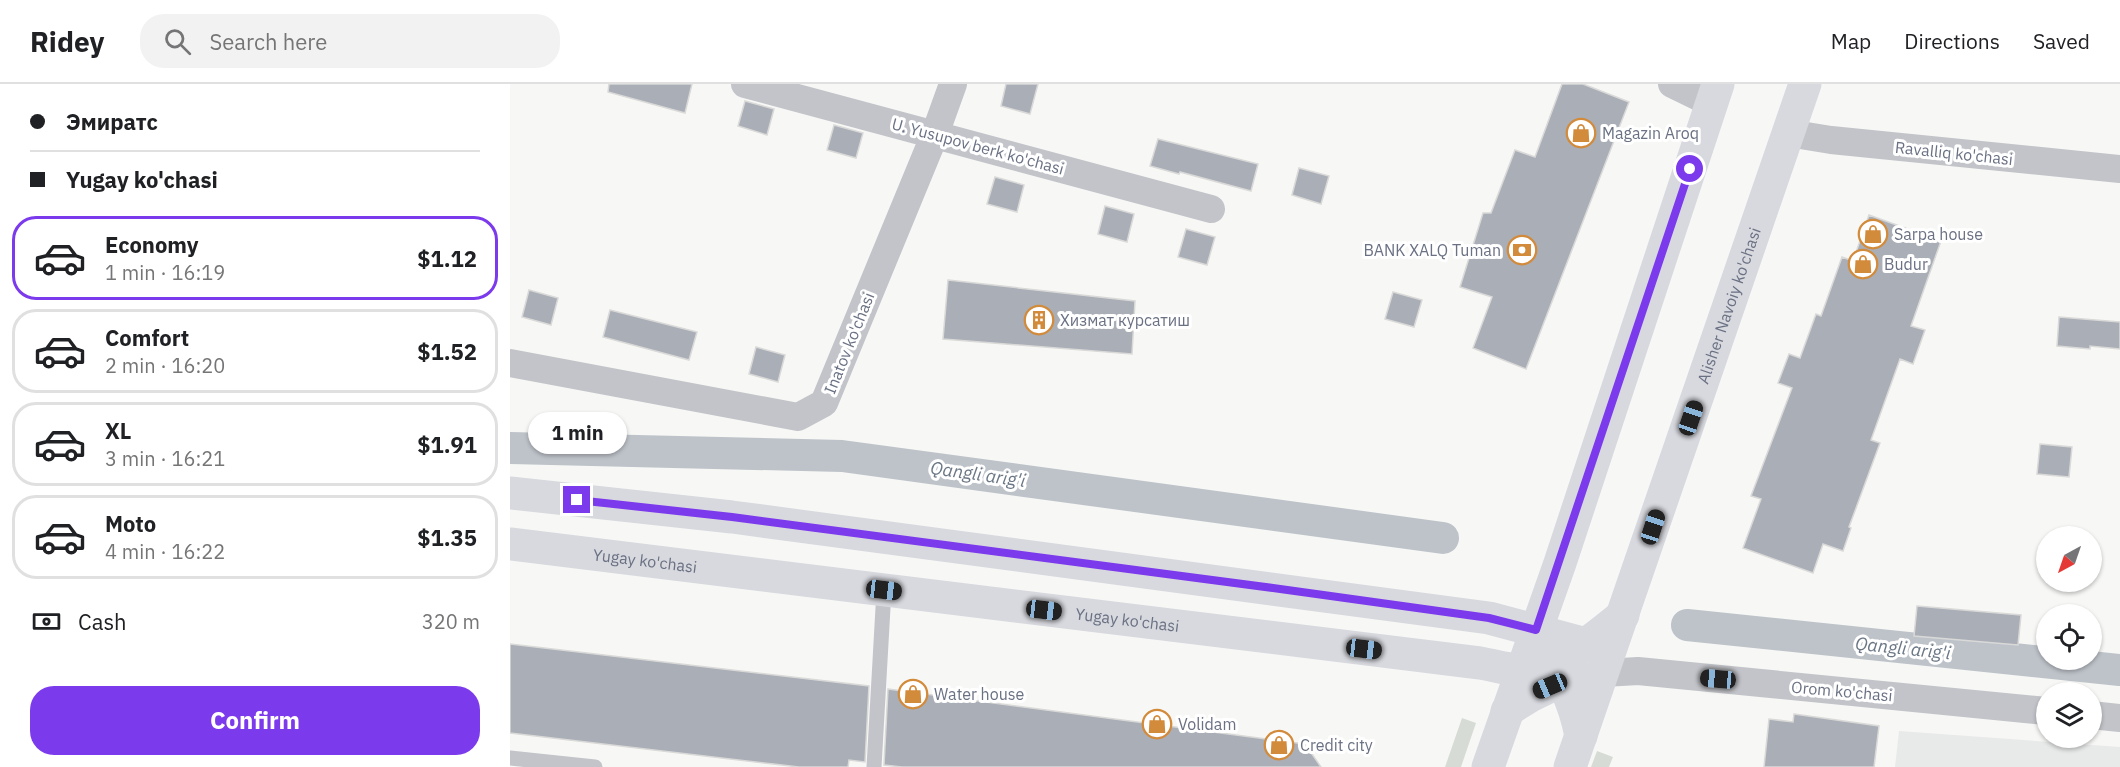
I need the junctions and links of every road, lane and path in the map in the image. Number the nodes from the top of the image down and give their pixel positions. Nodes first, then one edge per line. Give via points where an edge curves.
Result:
1 (745, 84) edge
2 (953, 84) edge
3 (1672, 84) edge
4 (1805, 84) edge
5 (1715, 94) edge
6 (1788, 132) junction
7 (935, 134) junction
8 (2120, 169) edge
9 (1211, 209) dead end
10 (510, 363) edge
11 (510, 493) edge
12 (510, 544) edge
13 (884, 590) junction
14 (1600, 656) junction
15 (1541, 657) junction
16 (1480, 663) junction
17 (2036, 710) edge
18 (1508, 711) junction
19 (2102, 716) edge
20 (2120, 718) edge
21 (1581, 736) junction
22 (510, 758) edge
23 (595, 767) edge
24 (874, 767) edge
25 (1488, 767) edge
26 (1570, 767) edge

1 - 7 street, U. Yusupov berk ko'chasi
2 - 7 street, Inatov ko'chasi
3 - 5 street
4 - 6 main road, Alisher Navoiy ko'chasi
5 - 15 main road
6 - 8 street, Ravalliq ko'chasi via 1831,140
6 - 14 main road, Alisher Navoiy ko'chasi via 1623,615
7 - 9 street, U. Yusupov berk ko'chasi
7 - 10 street, Inatov ko'chasi via 824,403 798,417
11 - 15 main road via 732,517 1495,619
12 - 13 main road, Yugay ko'chasi
13 - 16 main road, Yugay ko'chasi
13 - 24 lane
14 - 15 main road
14 - 15 main road
14 - 17 street, Orom ko'chasi via 1638,671
14 - 21 main road, Alisher Navoiy ko'chasi
15 - 16 main road, Yugay ko'chasi
15 - 18 main road
15 - 18 main road via 1537,692
15 - 21 main road via 1577,715
16 - 18 main road via 1503,681
18 - 25 main road
19 - 20 street
21 - 26 main road, Alisher Navoiy ko'chasi
22 - 23 lane

